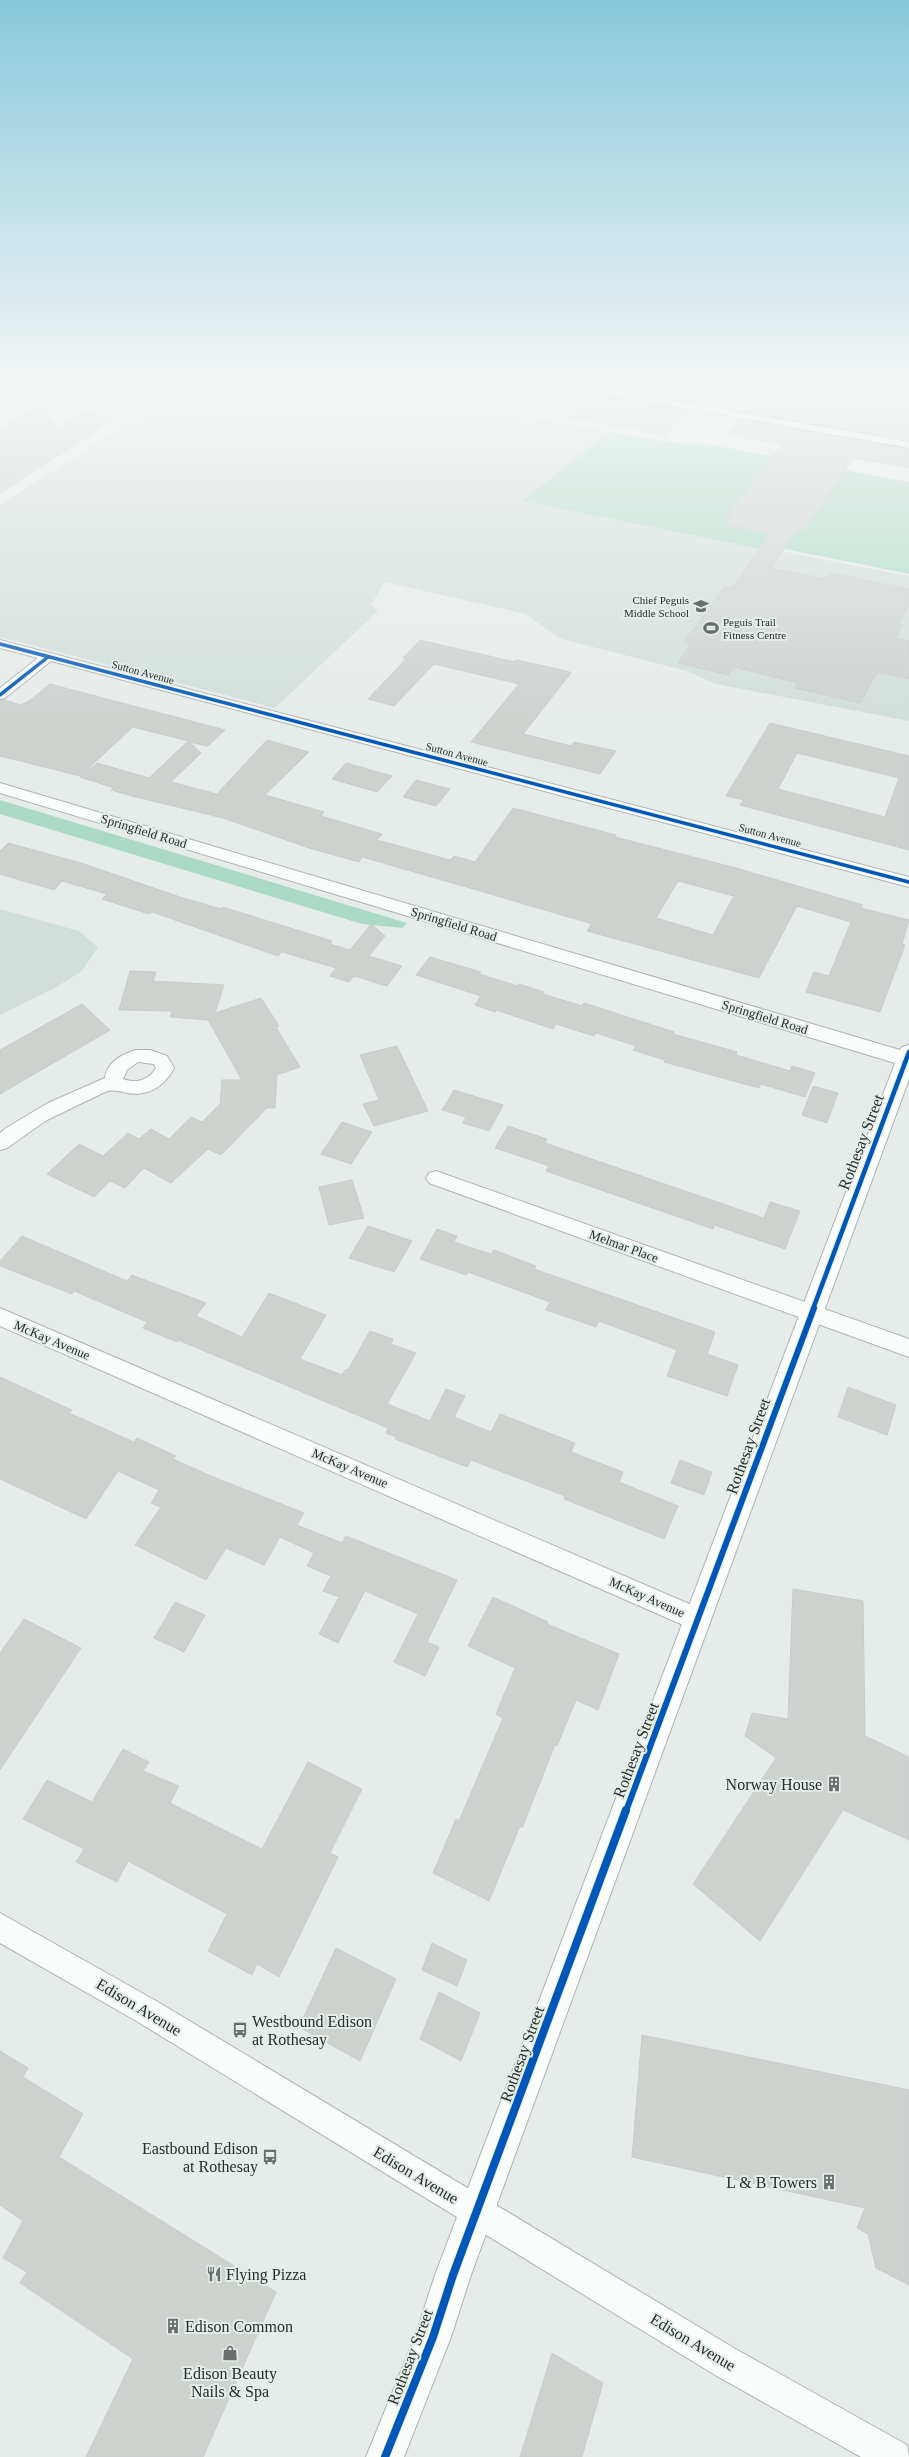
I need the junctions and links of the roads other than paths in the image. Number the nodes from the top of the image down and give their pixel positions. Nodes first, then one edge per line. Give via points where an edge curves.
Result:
1 (0, 644) edge
2 (48, 657) junction
3 (0, 695) edge
4 (0, 788) edge
5 (909, 882) edge
6 (908, 1057) edge
7 (114, 1082) dead end
8 (0, 1143) edge
9 (436, 1178) dead end
10 (812, 1313) junction
11 (0, 1317) edge
12 (909, 1348) edge
13 (699, 1620) junction
14 (0, 1928) edge
15 (477, 2213) junction
16 (385, 2457) edge
17 (895, 2457) edge

1 - 2 street, Sutton Avenue
2 - 3 street
2 - 5 street, Sutton Avenue
4 - 6 street, Springfield Road
6 - 10 street, Rothesay Street
7 - 8 street via 80,1095 45,1113
9 - 10 street, Melmar Place
10 - 12 street, Melmar Place
10 - 13 street, Rothesay Street
11 - 13 street, McKay Avenue
13 - 15 street, Rothesay Street
14 - 15 street, Edison Avenue via 148,2012
15 - 16 street, Rothesay Street via 433,2336
15 - 17 street, Edison Avenue via 727,2363

